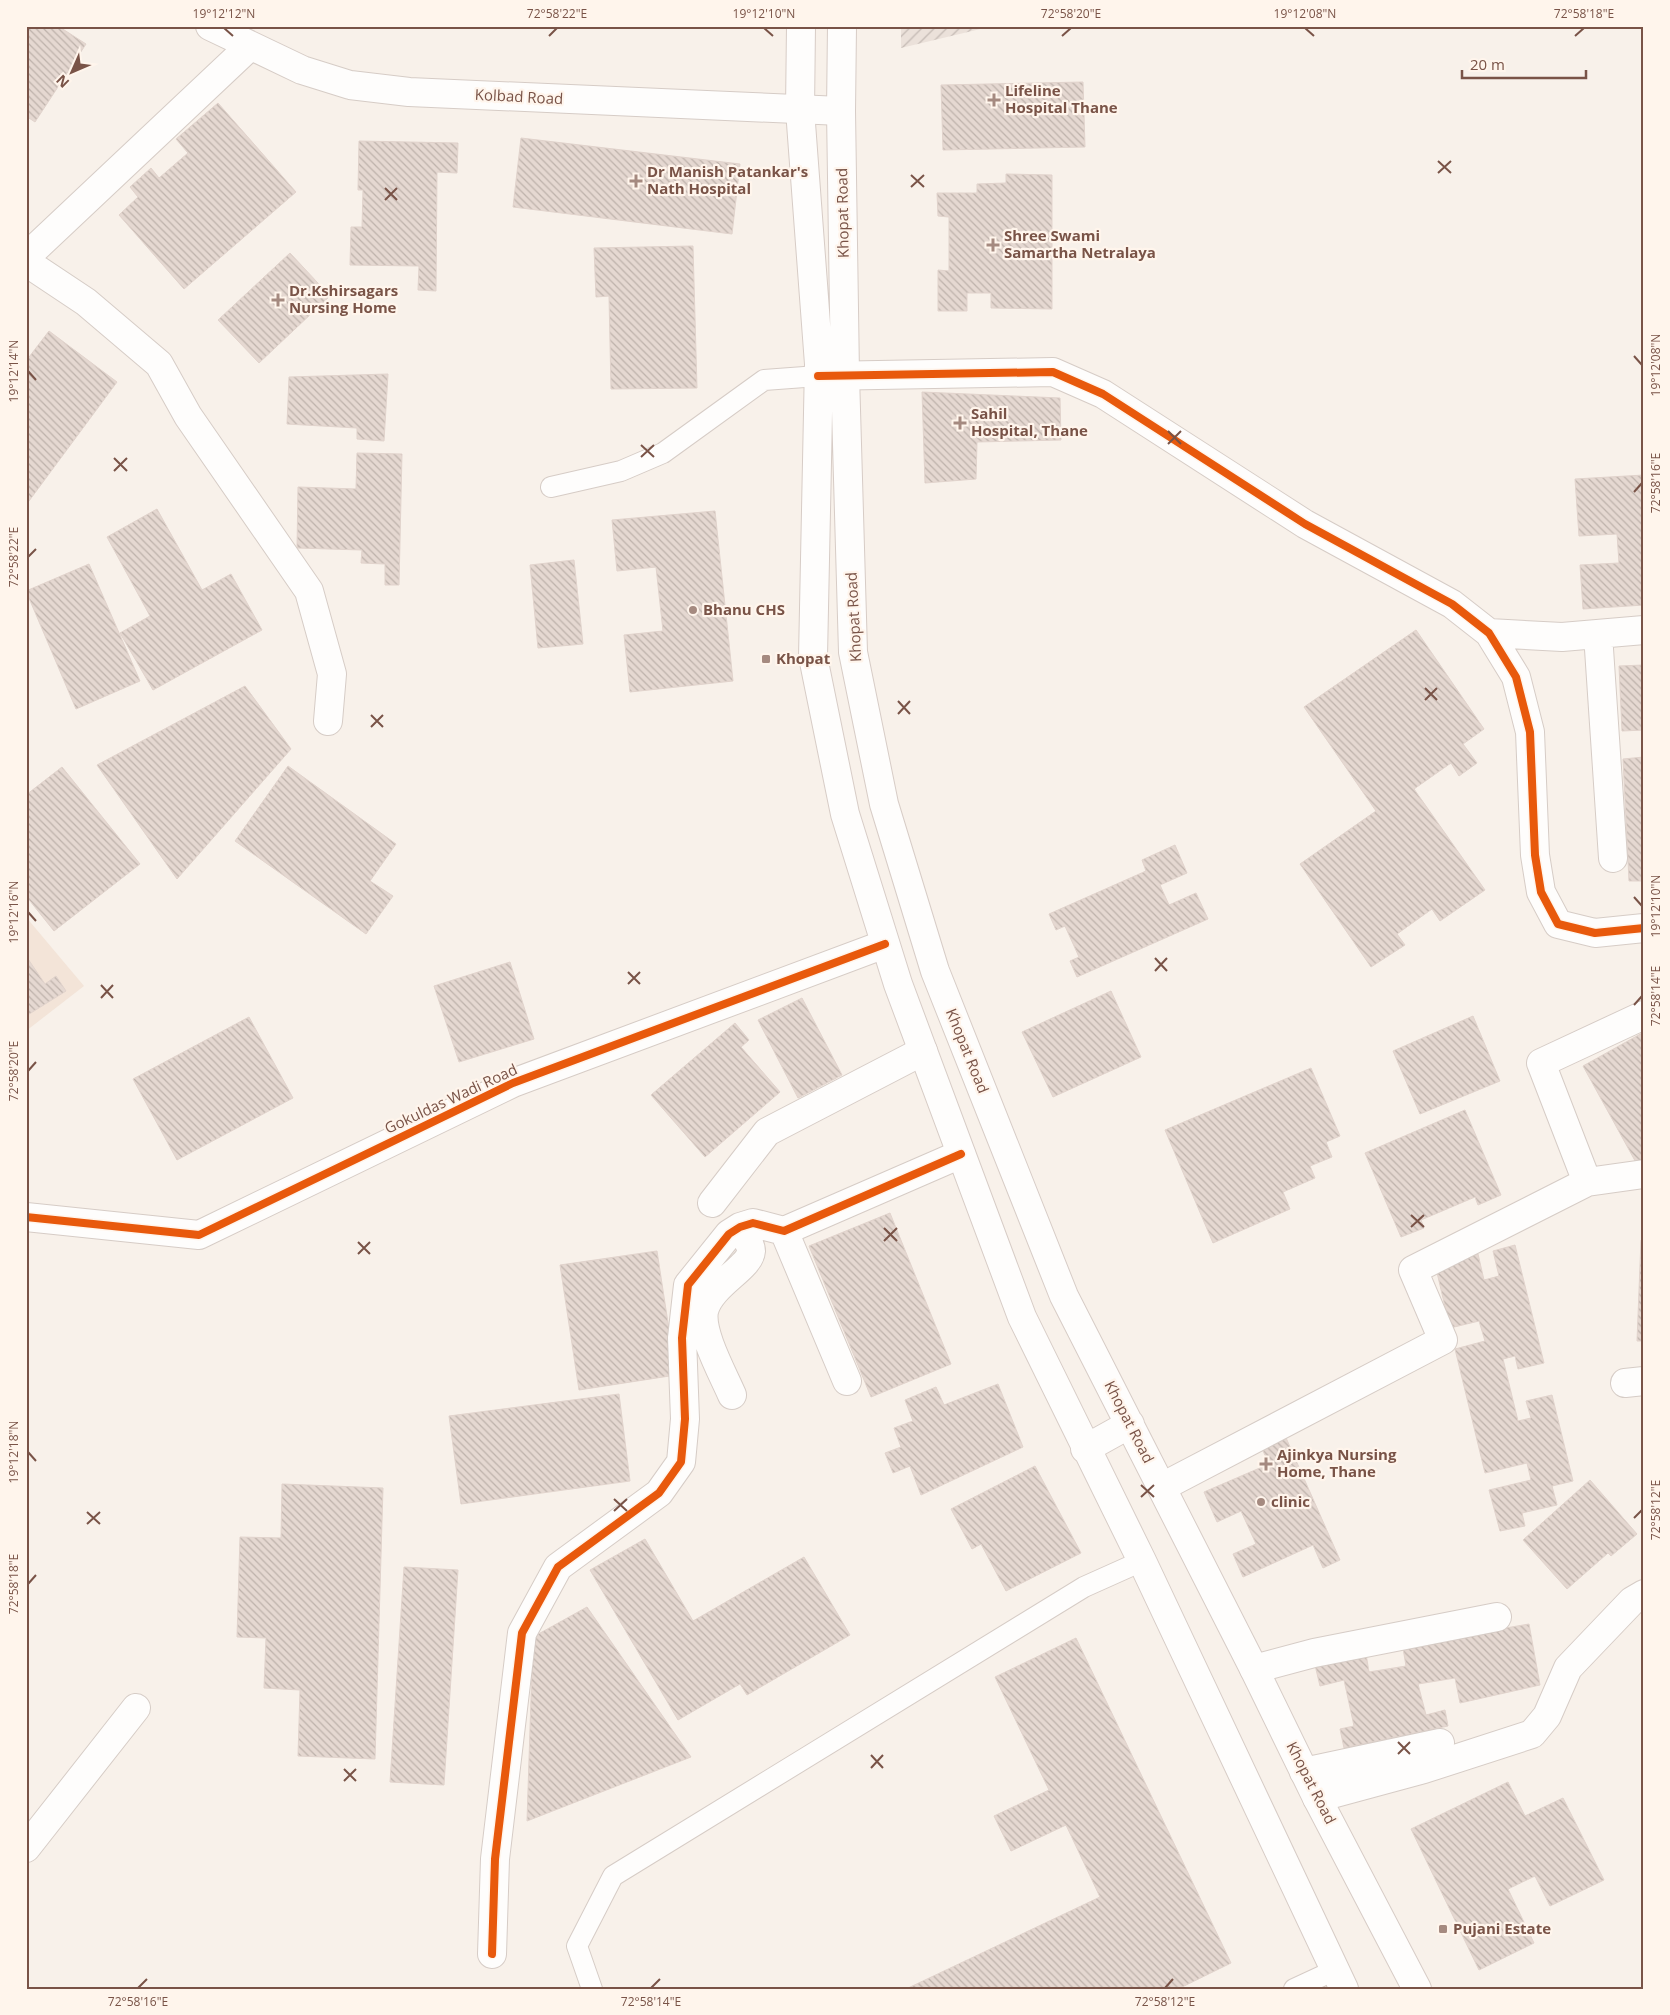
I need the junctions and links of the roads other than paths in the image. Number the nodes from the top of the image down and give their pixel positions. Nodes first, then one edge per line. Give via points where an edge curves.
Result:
1 (210, 26) edge
2 (800, 26) edge
3 (842, 26) edge
4 (250, 46) junction
5 (800, 110) junction
6 (841, 111) junction
7 (26, 257) edge
8 (26, 262) edge
9 (845, 375) junction
10 (818, 376) junction
11 (551, 488) dead end
12 (1644, 630) edge
13 (1490, 633) junction
14 (1598, 634) junction
15 (328, 721) dead end
16 (1613, 858) dead end
17 (1644, 928) edge
18 (885, 944) junction
19 (1644, 1015) edge
20 (923, 1051) junction
21 (961, 1154) junction
22 (1644, 1174) edge
23 (1587, 1182) junction
24 (712, 1203) dead end
25 (26, 1216) edge
26 (740, 1227) junction
27 (784, 1231) junction
28 (847, 1381) dead end
29 (732, 1395) dead end
30 (1130, 1424) junction
31 (1085, 1449) junction
32 (1162, 1487) junction
33 (1142, 1561) junction
34 (1644, 1594) edge
35 (1498, 1617) dead end
36 (1254, 1669) junction
37 (136, 1708) dead end
38 (1440, 1743) dead end
39 (1304, 1772) junction
40 (1317, 1798) junction
41 (26, 1848) edge
42 (492, 1954) dead end
43 (1339, 1979) edge
44 (592, 1989) edge
45 (1294, 1989) edge
46 (1417, 1989) edge

1 - 4 street, Kolbad Road
2 - 5 street
3 - 6 street, Khopat Road
4 - 5 street, Kolbad Road via 302,70 342,82 389,90
4 - 7 street
5 - 6 street, Kolbad Road
5 - 10 street
6 - 9 street, Khopat Road
8 - 15 street via 86,302 160,364 188,416 309,591 332,674
9 - 10 street
9 - 13 street via 1053,372 1103,394 1305,524 1452,604
9 - 30 street, Khopat Road via 853,652 884,804 939,980 1064,1296
10 - 11 lane via 764,380 663,453 621,471
10 - 18 street via 813,657 845,814
12 - 14 street
13 - 14 street via 1562,637
13 - 17 street via 1516,677 1530,732 1535,855 1541,892 1558,924 1595,933
14 - 16 street
18 - 20 street
18 - 25 street, Gokuldas Wadi Road via 513,1083 199,1235
19 - 23 street via 1541,1063
20 - 21 street
20 - 24 street via 767,1132
21 - 27 street
21 - 31 street via 1022,1317
22 - 23 street
23 - 32 street via 1414,1270 1443,1340
26 - 27 street via 753,1222
26 - 29 street via 751,1250 749,1259 710,1296 704,1312 705,1330
26 - 42 street via 729,1234 688,1285 682,1338 686,1419 681,1462 659,1493 558,1567 522,1633 495,1858
27 - 28 street
30 - 31 street
30 - 32 street, Khopat Road
31 - 33 street
32 - 36 street, Khopat Road
33 - 43 street
33 - 44 lane via 1084,1587 613,1876 577,1946
34 - 40 street via 1632,1601 1568,1668 1547,1716 1532,1734 1424,1769
35 - 36 street via 1314,1653
36 - 39 street, Khopat Road
37 - 41 street
38 - 39 street
39 - 40 street, Khopat Road
40 - 46 street, Khopat Road
43 - 45 lane

